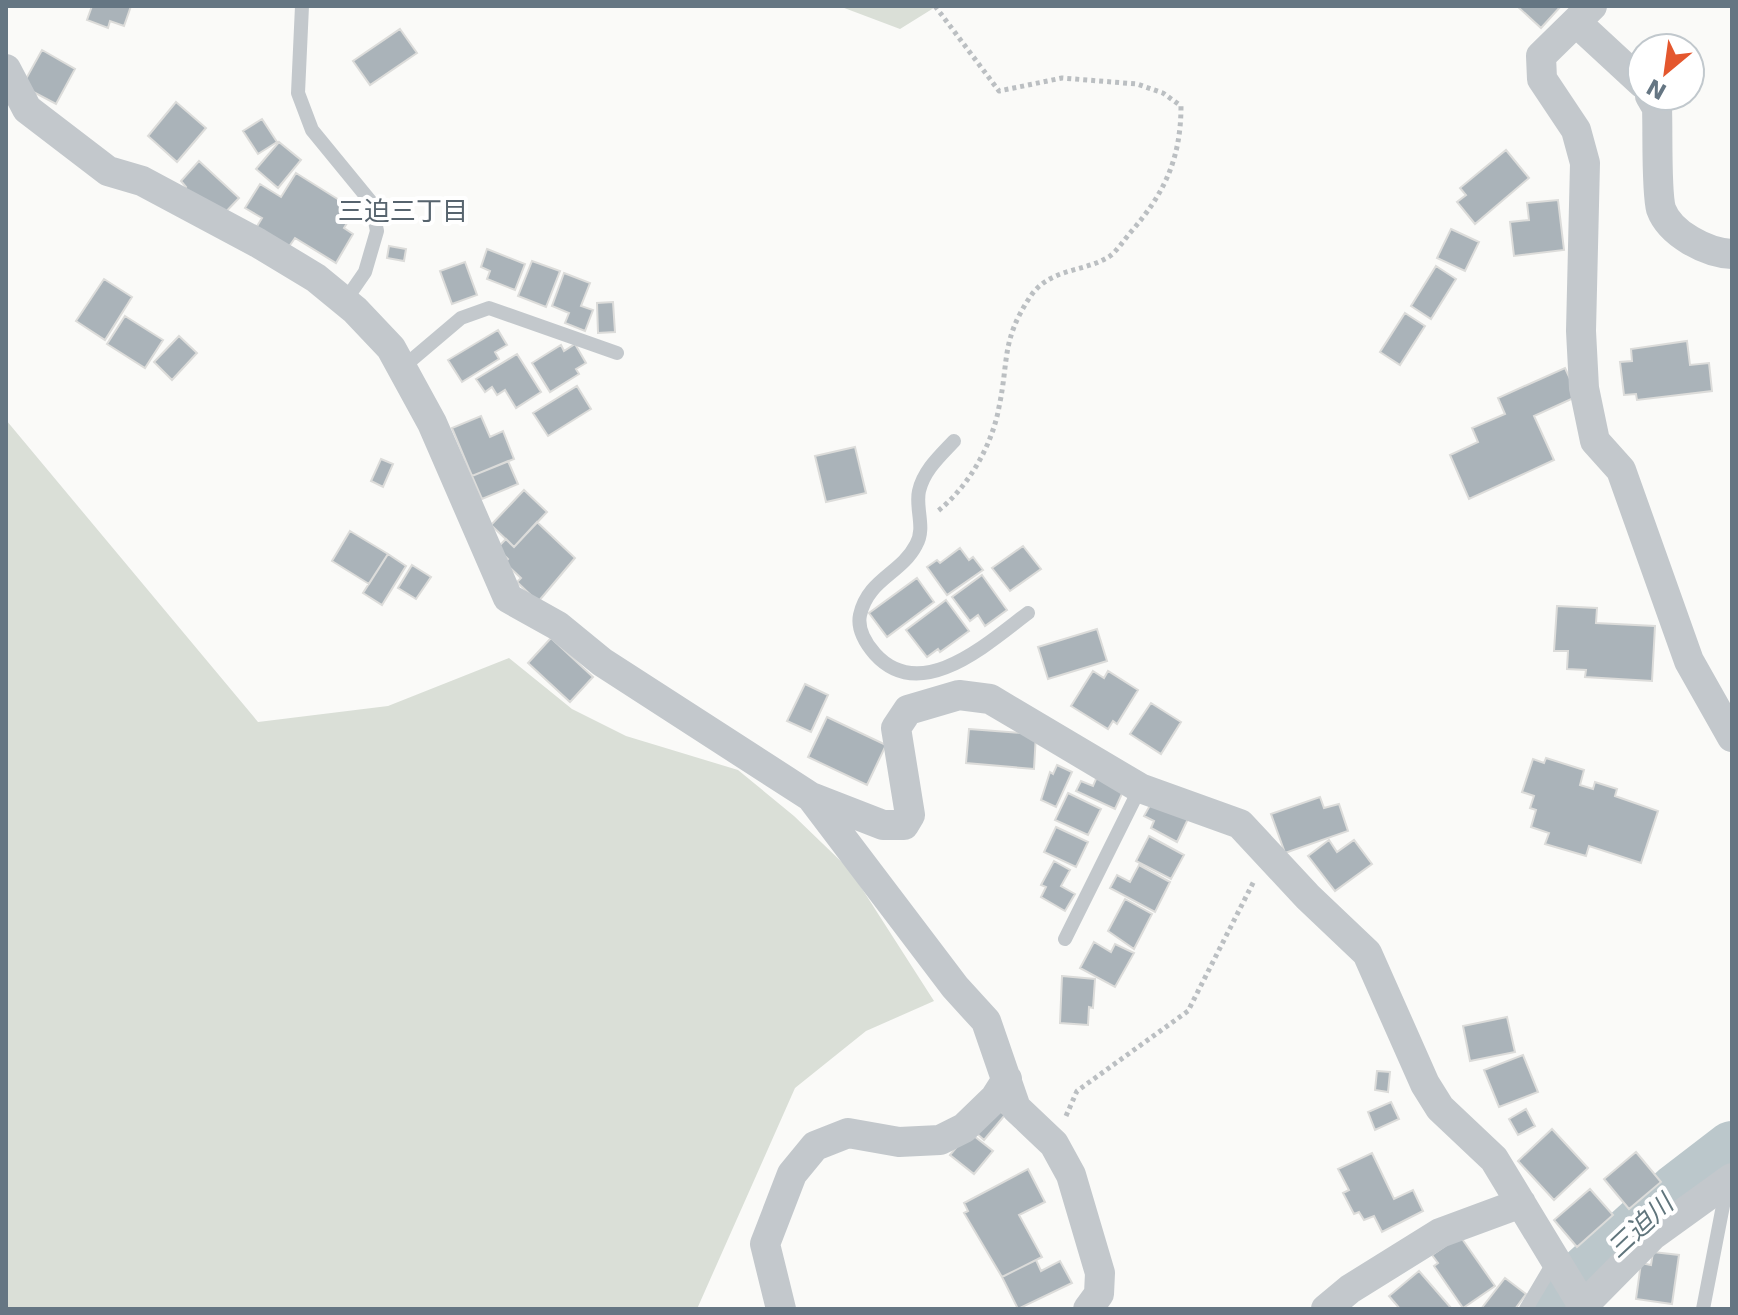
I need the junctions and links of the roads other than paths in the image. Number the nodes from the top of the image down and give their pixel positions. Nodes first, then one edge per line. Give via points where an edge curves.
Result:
1 (302, 6) edge
2 (1584, 14) edge
3 (1626, 64) edge
4 (6, 69) edge
5 (1657, 112) edge
6 (1732, 254) edge
7 (345, 301) junction
8 (617, 353) dead end
9 (402, 368) junction
10 (954, 441) dead end
11 (1028, 613) dead end
12 (946, 684) junction
13 (1732, 737) edge
14 (1140, 788) junction
15 (811, 797) junction
16 (1065, 939) dead end
17 (1007, 1079) junction
18 (1730, 1179) edge
19 (1521, 1203) junction
20 (1572, 1289) edge
21 (781, 1309) edge
22 (1088, 1309) edge
23 (1326, 1309) edge
24 (1526, 1309) edge
25 (1703, 1309) edge

1 - 7 lane via 298,93 312,130 371,202 377,231 365,272
2 - 3 street
2 - 13 street via 1541,56 1542,79 1576,130 1585,163 1581,331 1589,414 1595,441 1621,470 1689,661
4 - 7 street via 27,109 108,171 142,181 258,243
5 - 6 street via 1661,210 1682,235 1718,254
7 - 9 street via 391,348
8 - 9 lane via 489,308 461,318
9 - 15 street via 432,423 508,598 558,626 602,662
10 - 12 lane via 926,472 918,493 917,545 871,588 859,618 865,642 885,665
11 - 12 lane via 983,646
12 - 14 street via 990,699
12 - 15 street via 908,710 896,728 910,815 904,825 883,825
14 - 16 lane
14 - 19 street via 1240,824 1367,953 1425,1084 1440,1108 1494,1159
15 - 17 street via 986,1021
17 - 21 street via 964,1128 940,1140 899,1142 848,1133 815,1146 792,1174 765,1244
17 - 22 street via 1016,1108 1054,1144 1071,1175 1100,1273 1099,1294
18 - 20 street
18 - 25 lane
19 - 20 street
19 - 23 street via 1440,1233
20 - 24 lane

